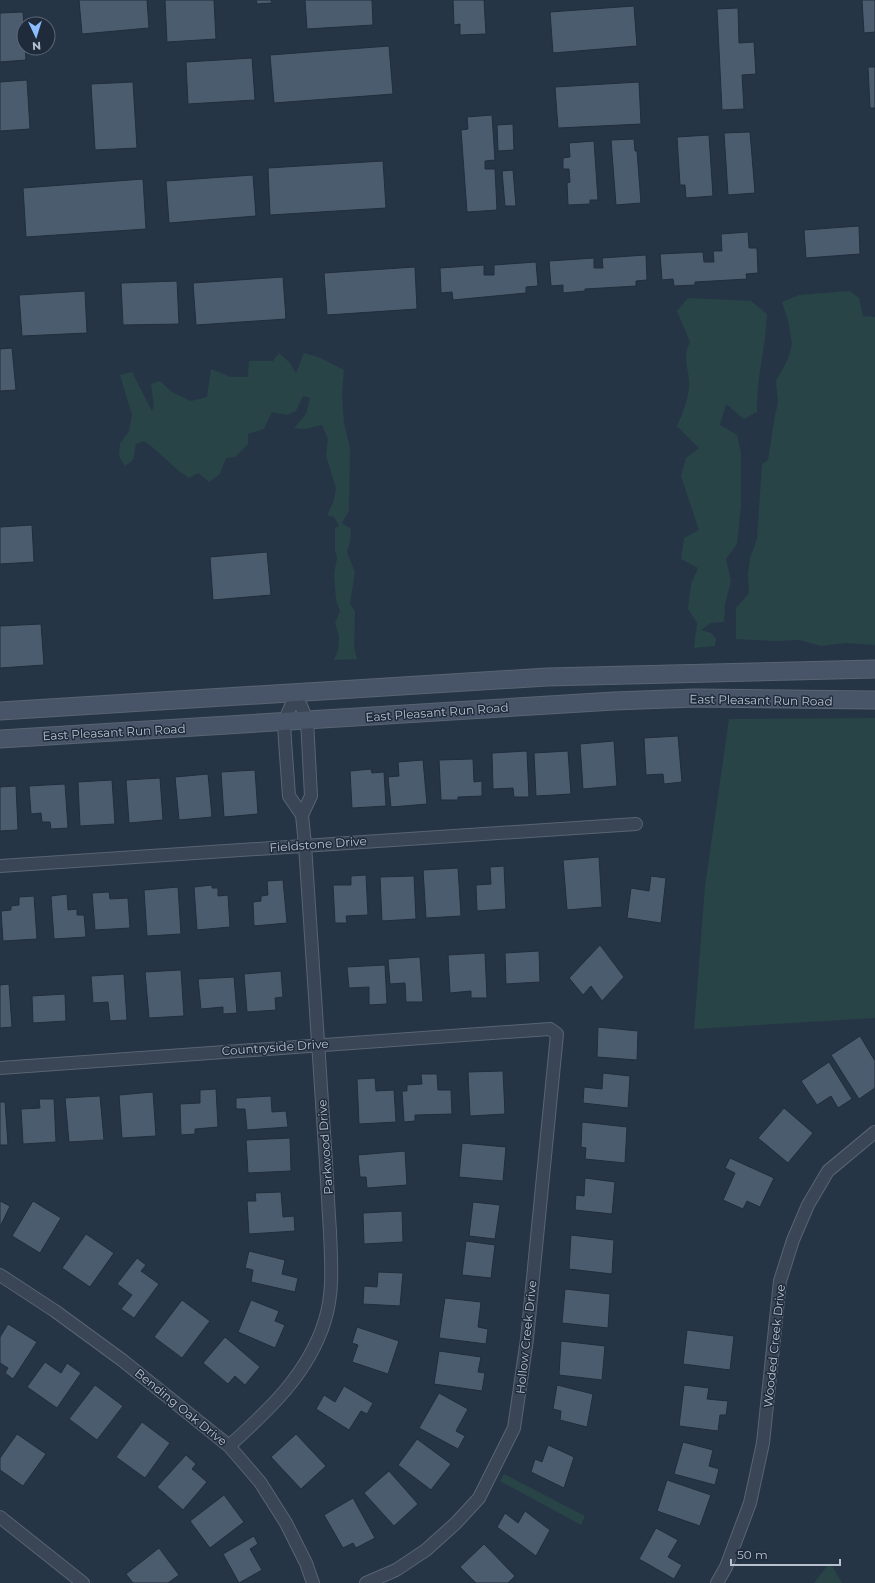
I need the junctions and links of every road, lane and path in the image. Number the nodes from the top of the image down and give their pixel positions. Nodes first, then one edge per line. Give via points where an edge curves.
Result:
1 (875, 669) edge
2 (296, 694) junction
3 (875, 700) edge
4 (0, 711) edge
5 (307, 720) junction
6 (284, 722) junction
7 (0, 739) edge
8 (302, 815) junction
9 (636, 824) dead end
10 (305, 845) junction
11 (0, 866) edge
12 (550, 1028) joint
13 (318, 1044) junction
14 (0, 1068) edge
15 (875, 1132) edge
16 (0, 1275) edge
17 (229, 1446) junction
18 (0, 1516) edge
19 (83, 1583) edge
20 (313, 1583) edge
21 (366, 1583) edge
22 (716, 1583) edge

1 - 2 main road via 547,677
2 - 4 main road
2 - 5 street
2 - 6 street, Parkwood Drive
3 - 5 main road, East Pleasant Run Road via 695,698
5 - 6 main road, East Pleasant Run Road
5 - 8 street via 311,796
6 - 7 main road, East Pleasant Run Road
6 - 8 street, Parkwood Drive via 290,796
8 - 10 street, Parkwood Drive
9 - 10 street, Fieldstone Drive
10 - 11 street, Fieldstone Drive
10 - 13 street, Parkwood Drive
12 - 13 street, Countryside Drive
12 - 21 street, Hollow Creek Drive via 557,1034 527,1340 514,1428 479,1498 456,1524 396,1570
13 - 14 street, Countryside Drive
13 - 17 street, Parkwood Drive via 332,1271 325,1320 312,1352 298,1376
15 - 22 street, Wooded Creek Drive via 828,1171 808,1205 793,1240 780,1281 763,1443 750,1503 726,1567
16 - 17 street, Bending Oak Drive via 56,1311 122,1360
17 - 20 street, Bending Oak Drive via 260,1482 286,1522
18 - 19 street

